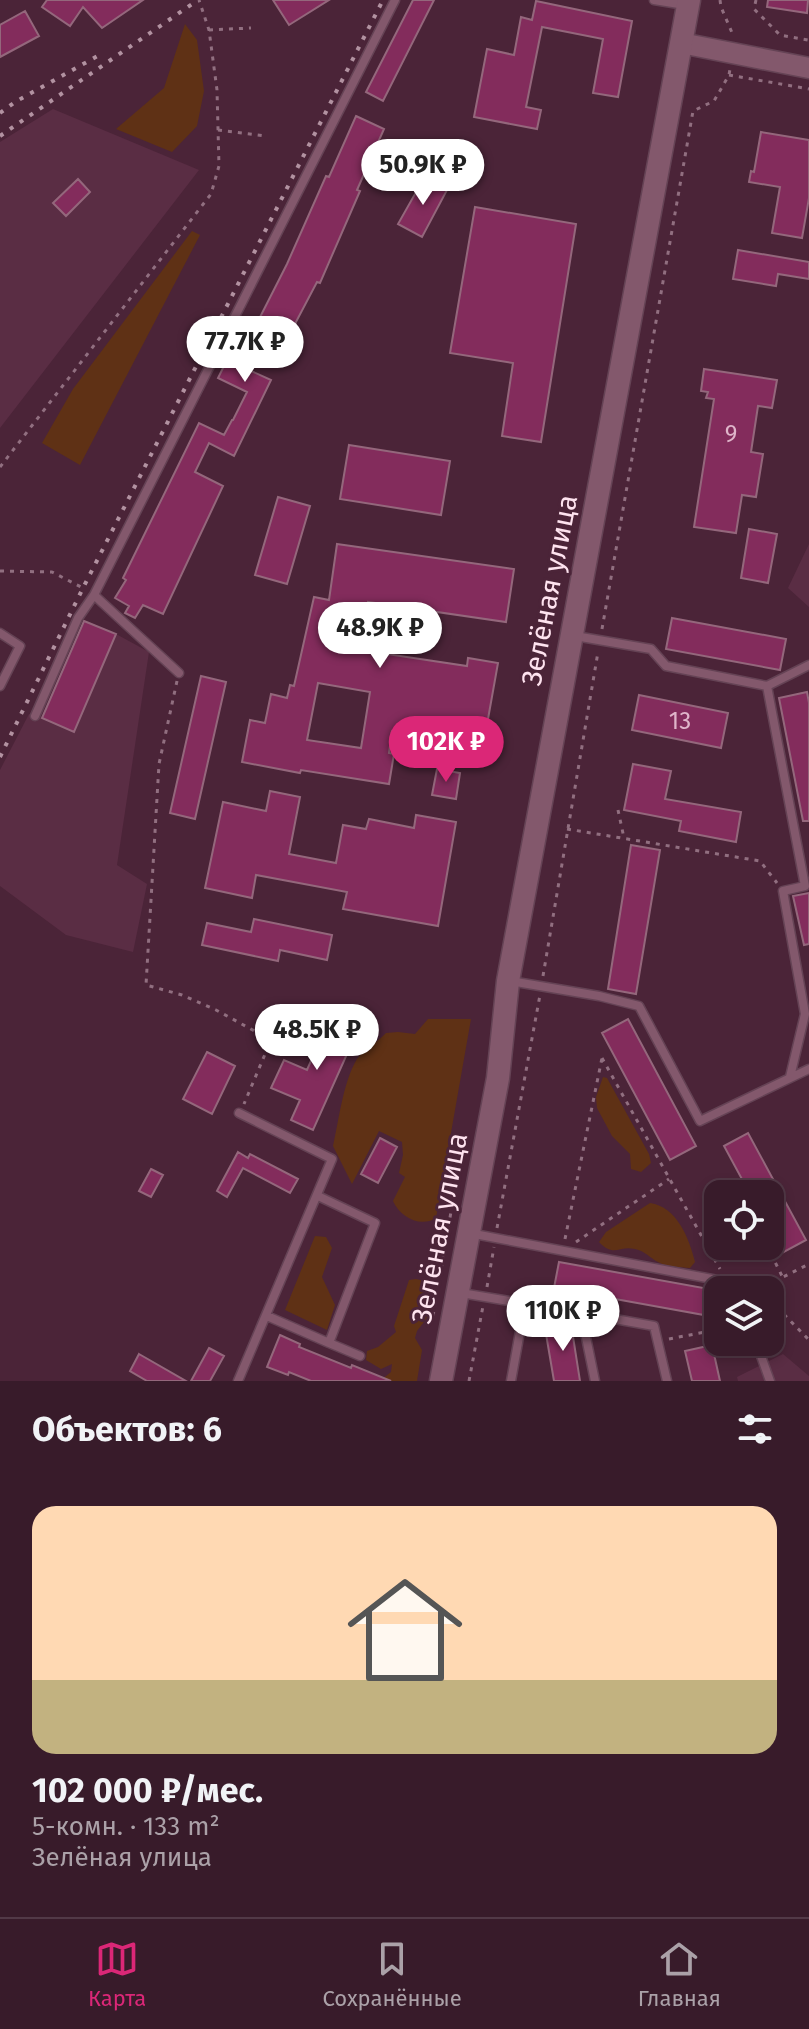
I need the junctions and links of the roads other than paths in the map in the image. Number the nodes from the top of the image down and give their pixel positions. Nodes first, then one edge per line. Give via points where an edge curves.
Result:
1 (395, 0) edge
2 (654, 0) edge
3 (689, 3) edge
4 (681, 43) junction
5 (809, 68) edge
6 (94, 595) junction
7 (0, 633) edge
8 (571, 635) junction
9 (809, 665) edge
10 (179, 673) road end
11 (0, 686) edge
12 (767, 686) junction
13 (35, 716) dead end
14 (508, 981) junction
15 (809, 1069) edge
16 (790, 1077) junction
17 (239, 1113) road end
18 (318, 1196) junction
19 (468, 1233) junction
20 (704, 1277) edge
21 (458, 1293) junction
22 (525, 1304) junction
23 (581, 1313) junction
24 (267, 1316) junction
25 (329, 1343) junction
26 (360, 1356) dead end
27 (761, 1356) edge
28 (238, 1381) edge
29 (441, 1381) edge
30 (511, 1381) edge
31 (595, 1381) edge
32 (667, 1381) edge
33 (770, 1381) edge

1 - 6 lane
2 - 3 lane
3 - 4 main road, Зелёная улица
4 - 5 street
4 - 8 main road, Зелёная улица
6 - 10 lane
6 - 13 lane via 78,618
7 - 11 lane via 20,646
8 - 12 lane via 651,649 666,666
8 - 14 main road, Зелёная улица
9 - 12 lane
12 - 16 lane via 805,886 783,891 805,1014
14 - 16 lane via 639,1006 700,1121
14 - 19 main road, Зелёная улица via 498,1078
15 - 16 lane
17 - 18 lane via 332,1159
18 - 24 lane
18 - 25 lane via 375,1223
19 - 20 lane
19 - 21 main road, Зелёная улица
21 - 22 lane
21 - 29 main road, Зелёная улица
22 - 23 lane
22 - 30 lane
23 - 31 lane
23 - 32 lane via 654,1326
24 - 25 lane
24 - 28 lane
25 - 26 lane
27 - 33 lane

